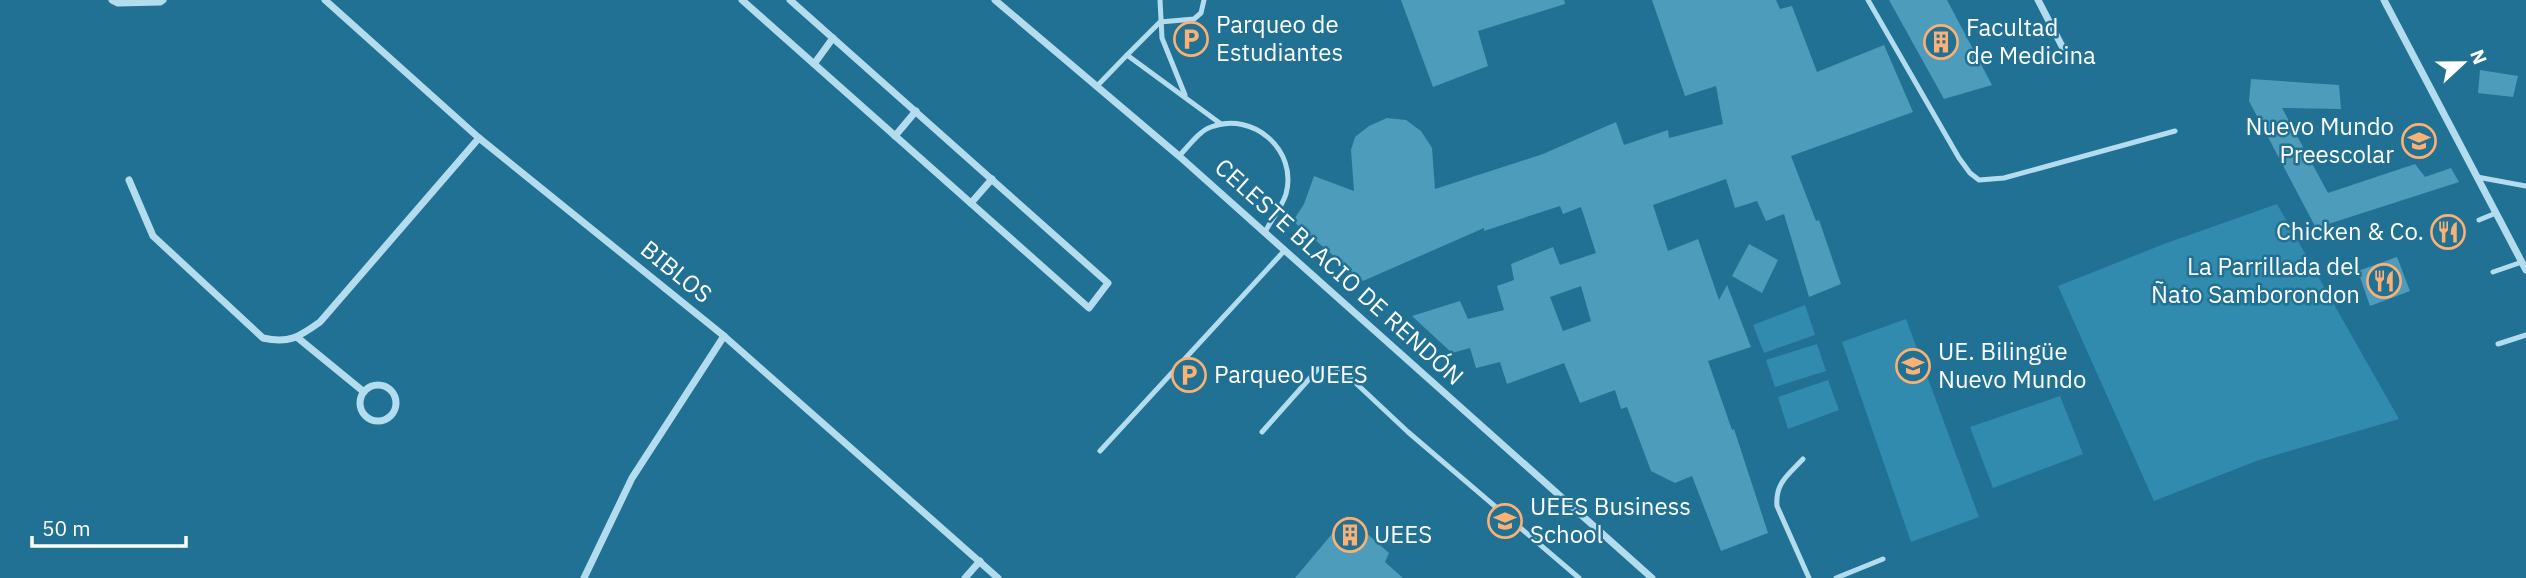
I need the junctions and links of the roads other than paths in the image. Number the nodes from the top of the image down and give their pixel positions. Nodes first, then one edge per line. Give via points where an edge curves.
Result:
1 (112, 0) edge
2 (163, 0) edge
3 (325, 0) edge
4 (742, 0) edge
5 (790, 0) edge
6 (995, 0) edge
7 (1160, 0) edge
8 (1203, 0) edge
9 (1868, 0) edge
10 (2038, 0) edge
11 (2385, 0) edge
12 (1160, 22) junction
13 (833, 38) junction
14 (2065, 51) dead end
15 (1127, 55) junction
16 (814, 64) junction
17 (1097, 86) junction
18 (1185, 95) junction
19 (916, 111) junction
20 (1221, 124) junction
21 (2175, 131) dead end
22 (895, 136) junction
23 (479, 138) junction
24 (1180, 156) junction
25 (2477, 177) junction
26 (992, 179) junction
27 (129, 180) dead end
28 (2526, 186) edge
29 (971, 203) junction
30 (2496, 213) junction
31 (2479, 220) dead end
32 (1265, 232) junction
33 (1285, 250) junction
34 (2524, 266) edge
35 (2493, 272) dead end
36 (2526, 335) edge
37 (724, 336) junction
38 (298, 338) junction
39 (2498, 344) dead end
40 (364, 392) junction
41 (1262, 432) dead end
42 (1100, 451) dead end
43 (1803, 459) dead end
44 (1883, 559) dead end
45 (980, 561) junction
46 (584, 578) edge
47 (965, 578) edge
48 (998, 578) edge
49 (1579, 578) edge
50 (1652, 578) edge
51 (1809, 578) edge
52 (1836, 578) edge

1 - 2 street
3 - 23 street, BIBLOS
4 - 16 street
5 - 13 street
6 - 17 street, CELESTE BLACIO DE RENDÓN
7 - 12 lane
8 - 12 lane via 1194,19
9 - 21 lane via 1959,158 1979,180 2004,178
10 - 14 street
11 - 25 street
12 - 15 lane
12 - 18 lane
13 - 16 street
13 - 19 street
15 - 17 lane
15 - 18 lane
16 - 22 street
17 - 24 street, CELESTE BLACIO DE RENDÓN
18 - 20 lane
19 - 22 street
19 - 26 street
20 - 24 lane via 1207,128
20 - 32 lane via 1240,122 1259,130 1280,148 1288,171 1286,195
22 - 29 street
23 - 37 street, BIBLOS
23 - 38 street via 320,322
24 - 32 street, CELESTE BLACIO DE RENDÓN
25 - 28 lane
25 - 30 street
26 - 29 street
26 - 29 street via 1108,283 1089,308
27 - 38 street via 153,236 263,338
30 - 31 lane
30 - 34 street
32 - 33 street, CELESTE BLACIO DE RENDÓN
33 - 42 lane
33 - 50 street, CELESTE BLACIO DE RENDÓN
34 - 35 lane
36 - 39 lane
37 - 45 street, BIBLOS
37 - 46 street via 632,478
38 - 40 street
40 - 40 street via 360,400 366,416 373,421 390,418 397,402 393,394 379,385
41 - 49 lane via 1318,369 1333,367 1344,372
43 - 51 lane via 1776,494
44 - 52 lane
45 - 47 street
45 - 48 street, BIBLOS

